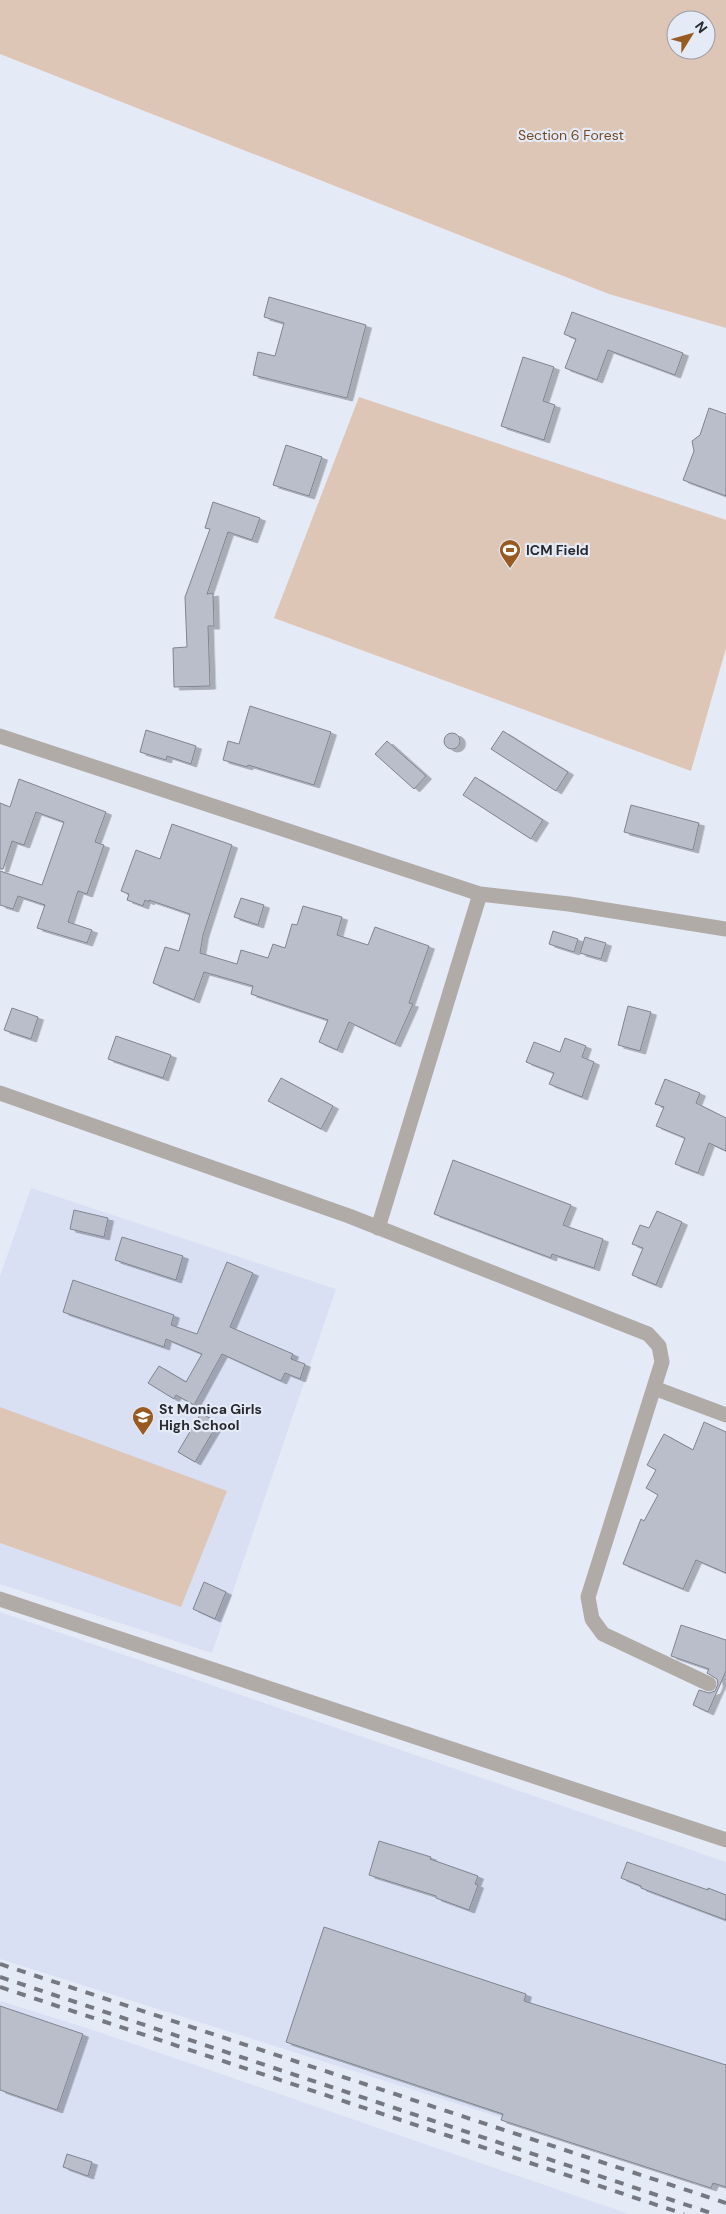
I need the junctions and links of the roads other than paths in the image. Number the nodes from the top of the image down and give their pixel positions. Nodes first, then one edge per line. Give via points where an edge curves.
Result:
1 (0, 736) edge
2 (480, 894) junction
3 (726, 929) edge
4 (0, 1093) edge
5 (378, 1228) junction
6 (654, 1388) junction
7 (726, 1415) edge
8 (0, 1599) edge
9 (709, 1684) dead end
10 (726, 1840) edge

1 - 2 street
2 - 3 street via 569,904
2 - 5 street
4 - 5 street
5 - 6 street via 648,1334 659,1346 662,1362
6 - 7 street
6 - 9 street via 588,1597 592,1619 603,1634
8 - 10 street

